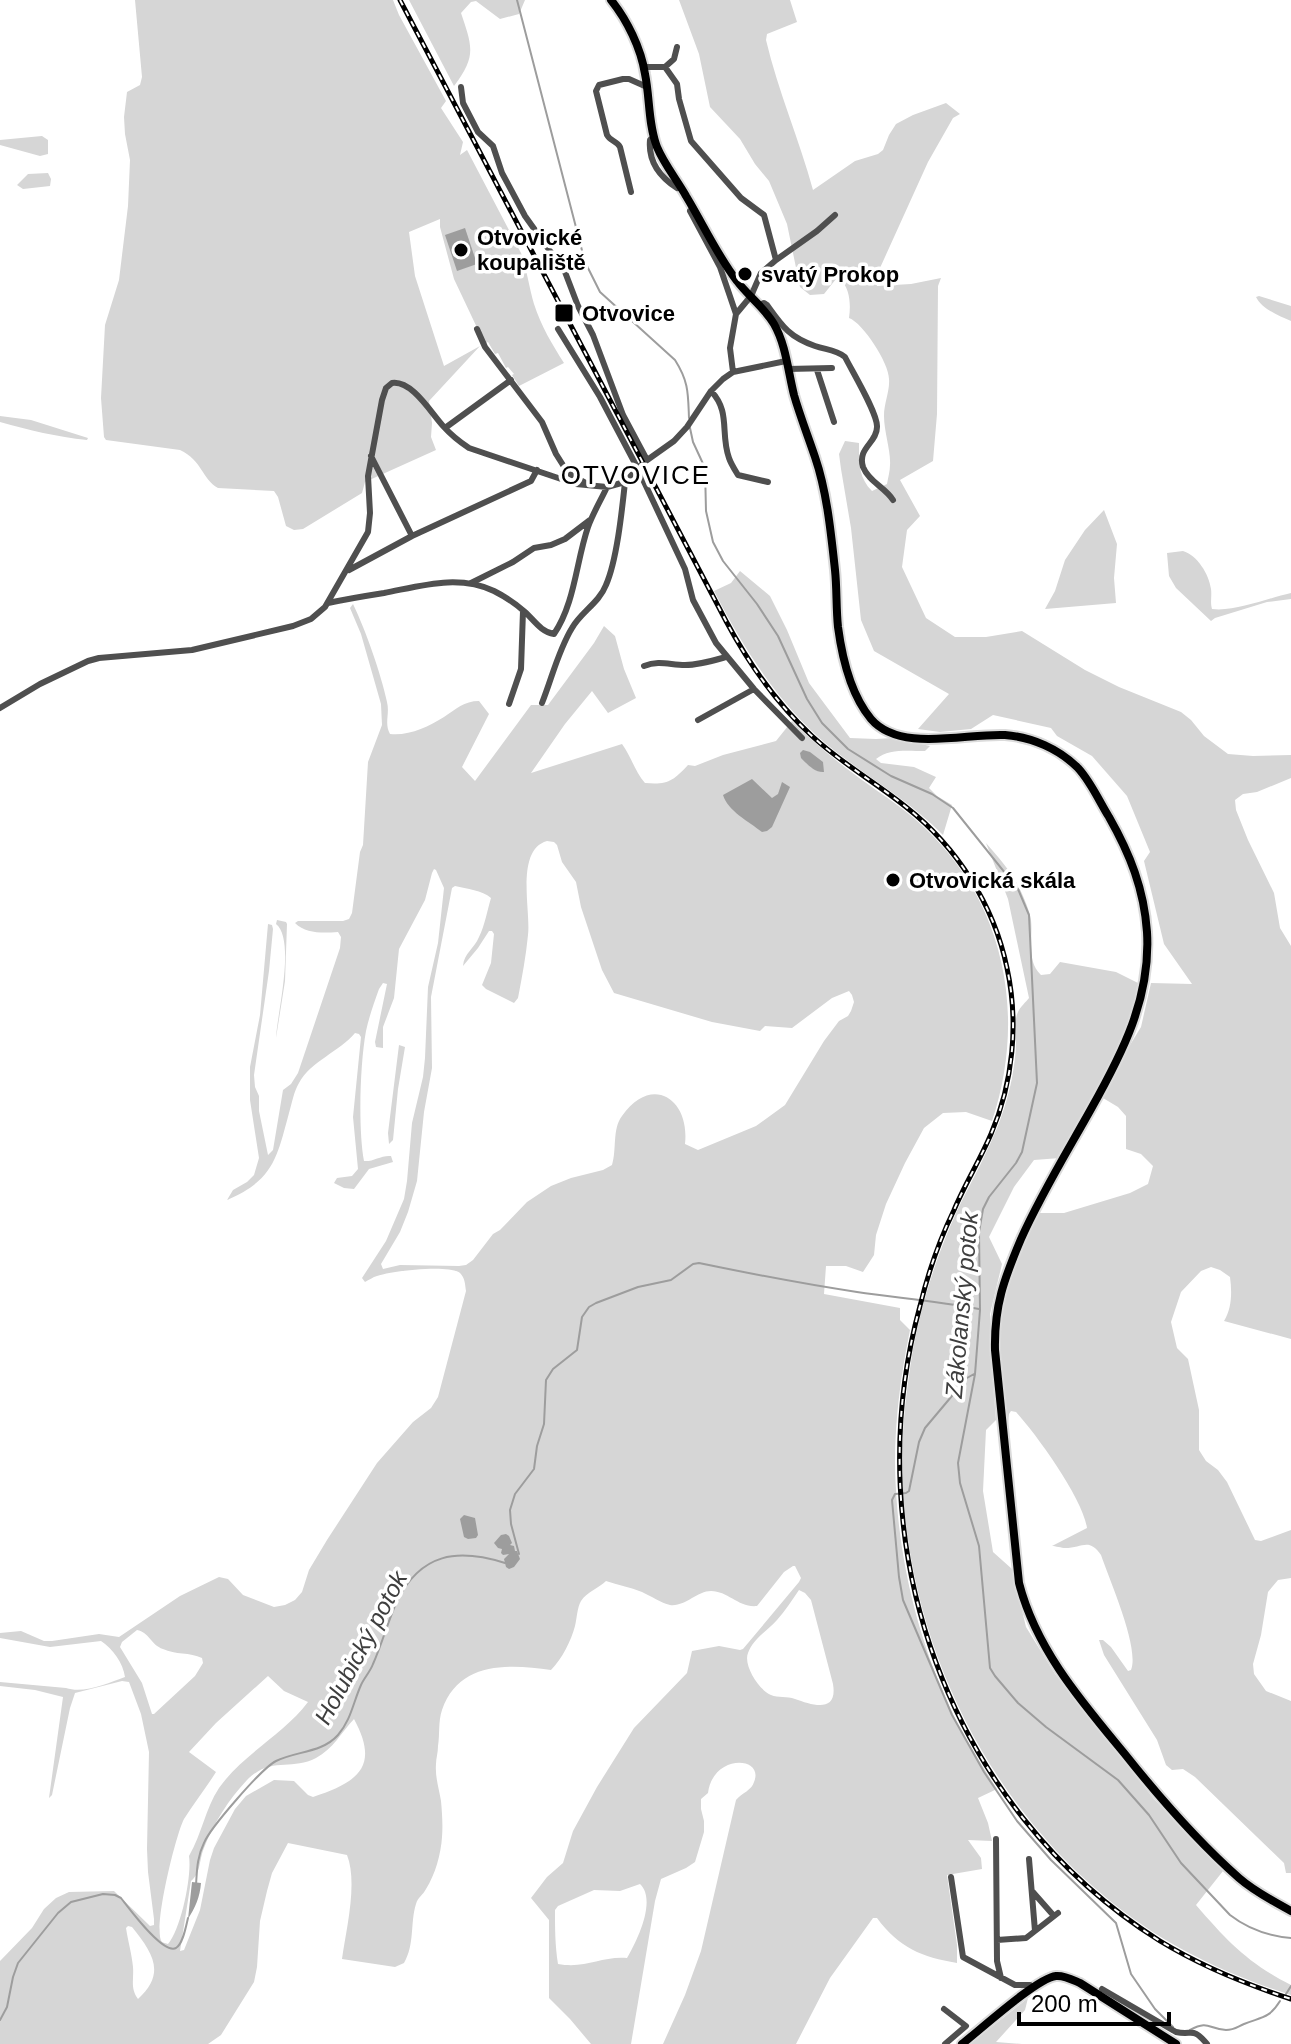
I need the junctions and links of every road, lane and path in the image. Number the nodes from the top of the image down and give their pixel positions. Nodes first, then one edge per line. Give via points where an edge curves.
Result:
1 (611, 0) edge
2 (677, 47) dead end
3 (644, 67) junction
4 (665, 67) junction
5 (461, 87) dead end
6 (647, 87) junction
7 (678, 186) junction
8 (631, 192) dead end
9 (835, 215) dead end
10 (776, 260) junction
11 (751, 296) junction
12 (760, 305) junction
13 (736, 314) junction
14 (477, 329) dead end
15 (558, 329) dead end
16 (787, 365) junction
17 (832, 368) dead end
18 (817, 370) junction
19 (733, 372) junction
20 (511, 380) junction
21 (711, 391) junction
22 (834, 422) dead end
23 (445, 428) junction
24 (371, 456) junction
25 (647, 460) junction
26 (638, 469) junction
27 (537, 470) junction
28 (625, 482) junction
29 (768, 482) dead end
30 (589, 485) junction
31 (607, 487) junction
32 (893, 500) dead end
33 (592, 518) junction
34 (412, 536) junction
35 (346, 571) junction
36 (471, 583) junction
37 (327, 603) junction
38 (523, 611) junction
39 (726, 657) junction
40 (644, 666) dead end
41 (754, 689) junction
42 (542, 703) dead end
43 (509, 704) dead end
44 (0, 708) edge
45 (698, 720) dead end
46 (802, 738) dead end
47 (996, 1839) dead end
48 (1029, 1859) dead end
49 (951, 1877) dead end
50 (1032, 1891) junction
51 (1291, 1911) edge
52 (1035, 1931) junction
53 (997, 1940) junction
54 (1001, 1978) junction
55 (1031, 1986) junction
56 (1102, 1989) dead end
57 (944, 2009) dead end
58 (945, 2044) edge
59 (962, 2044) edge
60 (1176, 2044) edge
61 (1207, 2044) edge

1 - 3 main road via 626,21
2 - 4 street
3 - 4 street
3 - 6 main road
4 - 10 street via 677,84 691,141 741,198 764,215
5 - 25 street via 463,103 478,132 493,146 525,216 565,272 619,406
6 - 7 main road via 654,137
6 - 8 street via 623,79 599,85 596,91 607,135 620,147
7 - 11 main road
7 - 13 street via 720,267
9 - 10 street
10 - 11 street via 761,273
11 - 12 main road
11 - 13 street
12 - 16 main road via 779,334
12 - 32 street via 767,305 789,334 845,357 877,422 862,464
13 - 19 street via 730,348
14 - 20 street
15 - 26 street
16 - 18 street
16 - 19 street
16 - 51 main road via 823,486 844,656 867,715 887,731 905,736 1006,735 1055,751 1086,778 1136,873 1148,945 1138,1009 1110,1075 1031,1218 1007,1272 994,1325 1019,1583 1053,1661 1154,1790 1241,1879
17 - 18 street
18 - 22 street
19 - 21 street
20 - 23 street
20 - 30 street via 542,422 568,473
21 - 25 street via 674,441
21 - 29 street via 722,407 728,456 738,475
23 - 24 street via 410,388 392,383 382,400
23 - 27 street via 469,448
24 - 34 street
24 - 35 street via 368,532
25 - 26 street
26 - 28 street
26 - 39 street via 685,569 693,600
27 - 30 street
27 - 34 street via 531,481
28 - 31 street
28 - 42 street via 606,585 570,631
30 - 31 street
31 - 33 street
33 - 36 street via 565,539 534,548
33 - 38 street via 554,634
34 - 35 street
35 - 37 street
36 - 37 street via 420,585
36 - 38 street
37 - 44 street via 311,619 264,633 192,650 88,661
38 - 43 street via 521,669
39 - 40 street via 699,665 655,661
39 - 41 street
41 - 45 street
41 - 46 street
47 - 53 street
48 - 50 street
49 - 54 street via 963,1957
50 - 52 street
50 - 52 street via 1056,1915
52 - 53 street via 1026,1938
53 - 54 street
54 - 55 street
55 - 59 main road
55 - 60 main road via 1066,1977
56 - 61 street via 1176,2032 1196,2033
57 - 58 street via 969,2023

